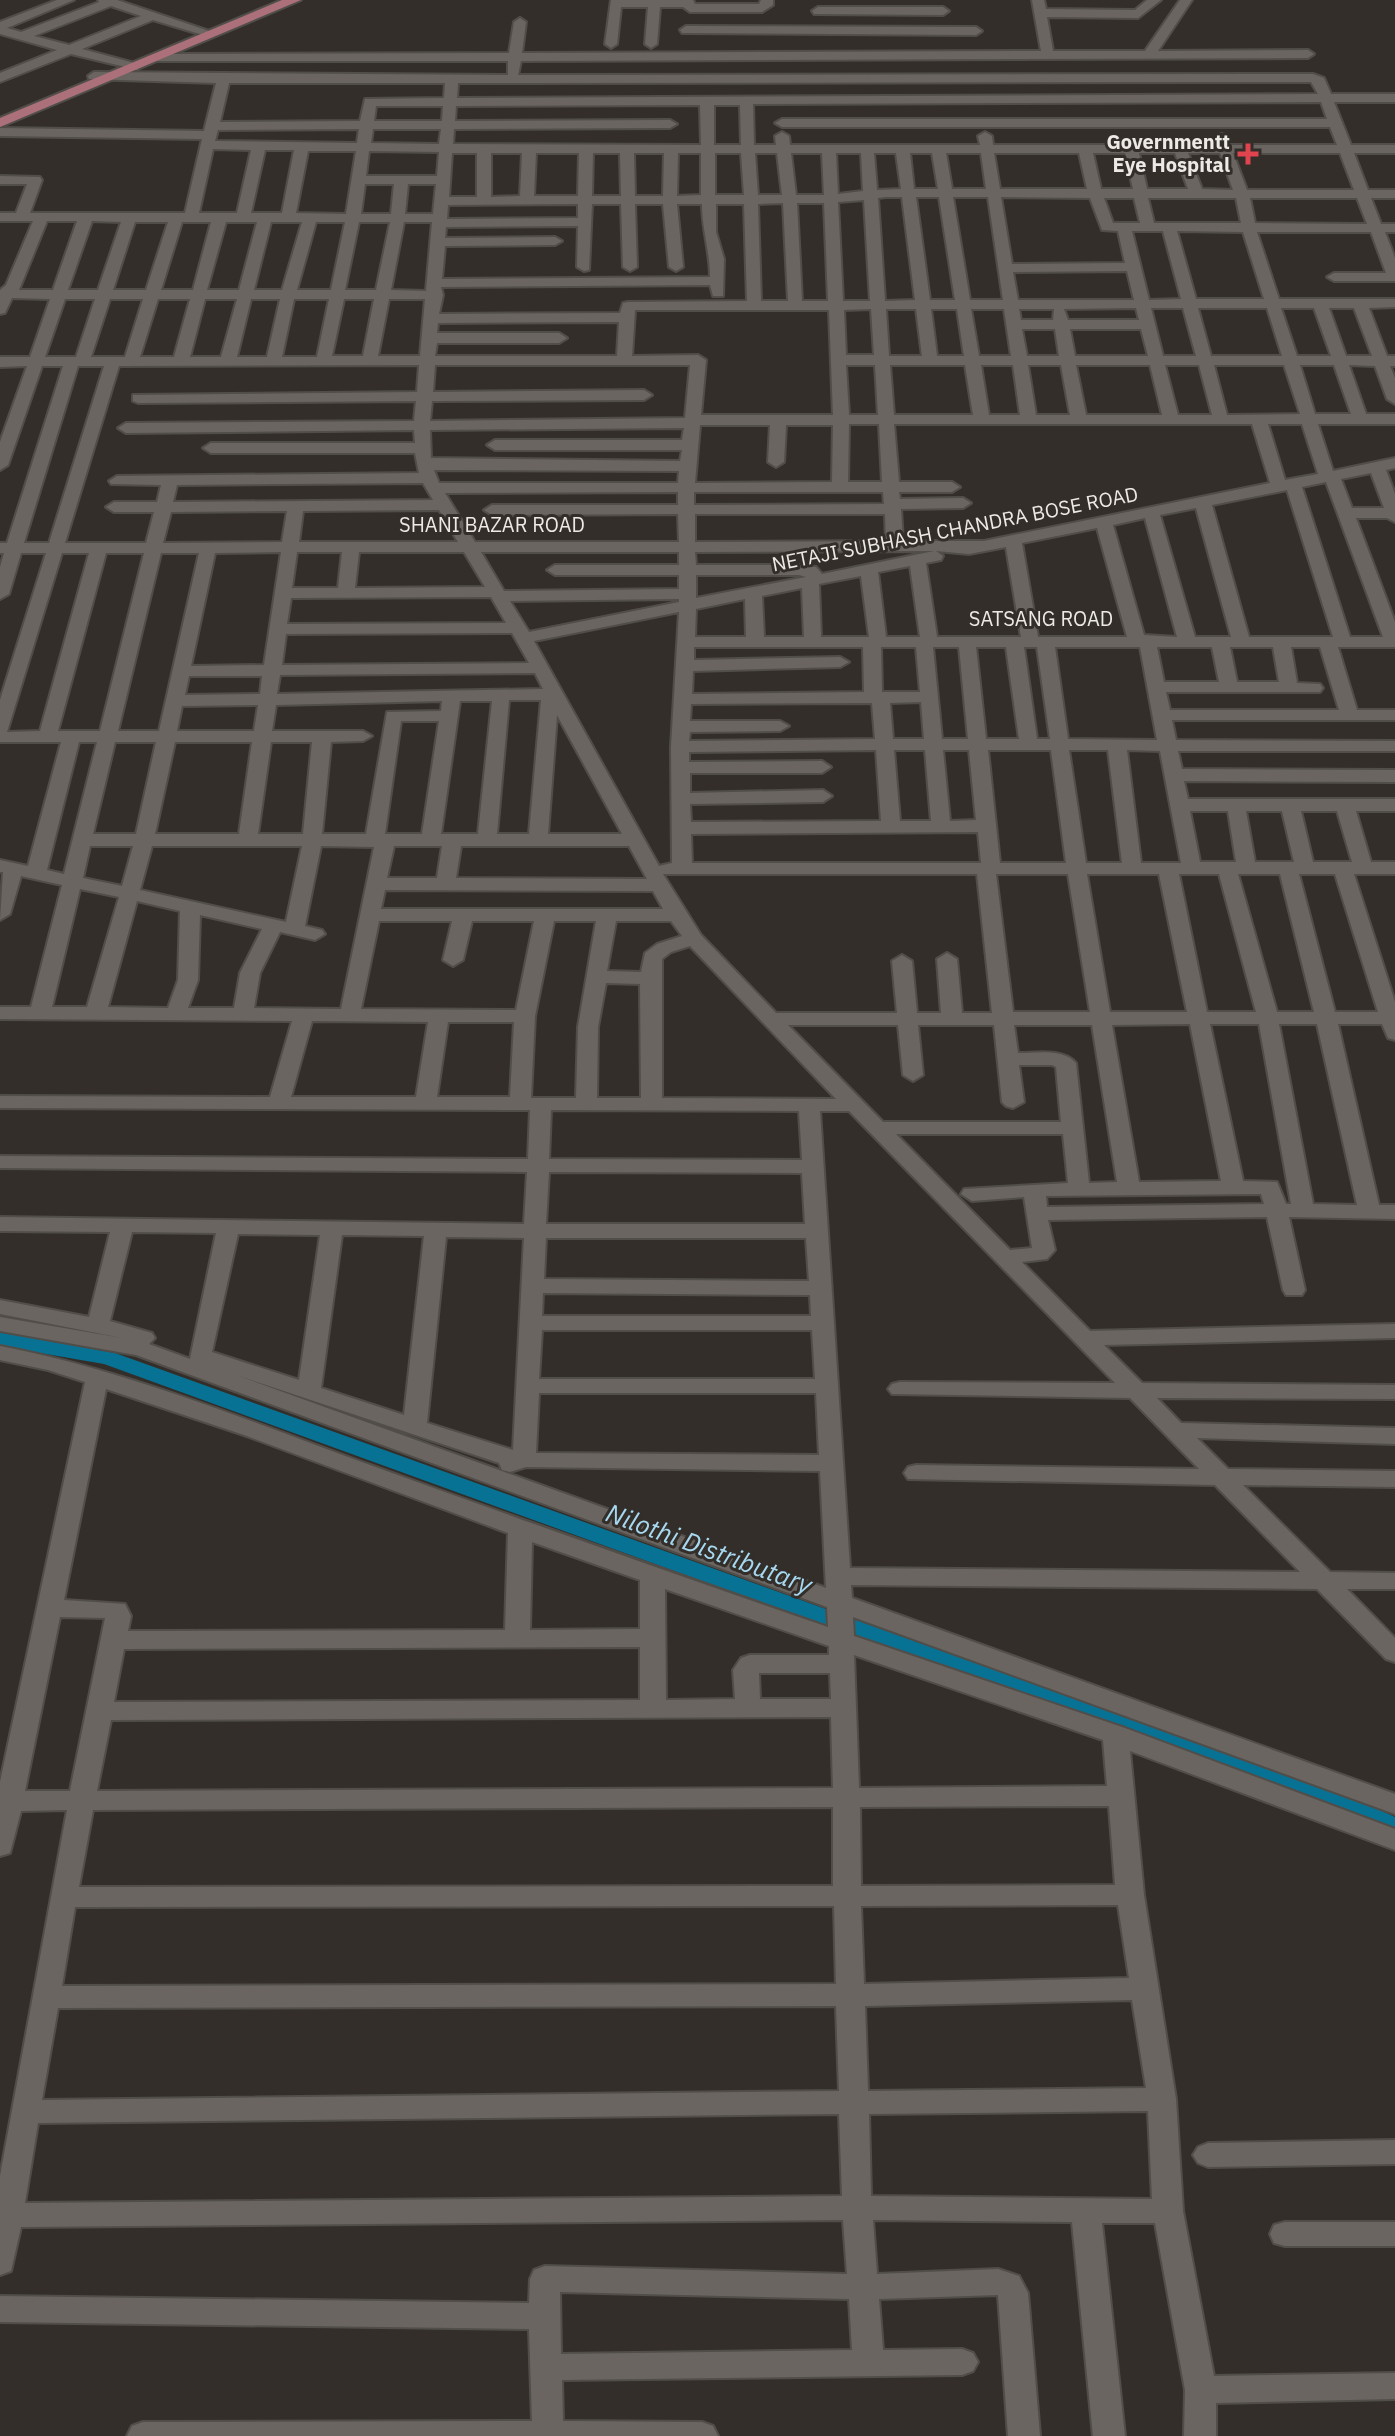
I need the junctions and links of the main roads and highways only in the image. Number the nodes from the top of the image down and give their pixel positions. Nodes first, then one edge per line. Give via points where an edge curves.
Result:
1 (276, 0) edge
2 (294, 0) edge
3 (127, 66) junction
4 (101, 77) junction
5 (0, 115) edge
6 (0, 123) edge

1 - 3 main road
2 - 3 main road
3 - 4 main road
4 - 5 main road
4 - 6 main road

